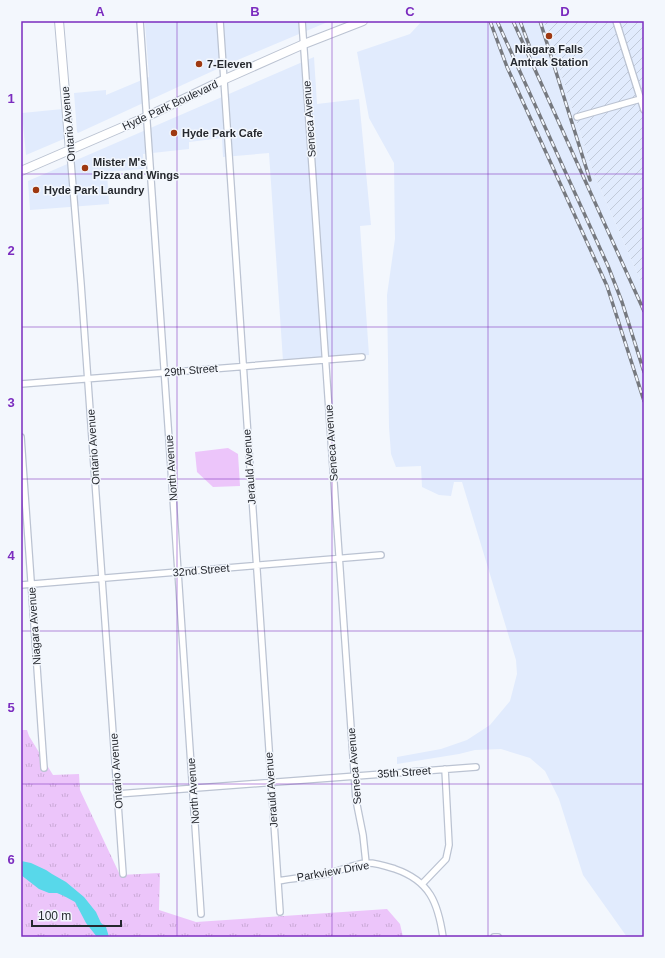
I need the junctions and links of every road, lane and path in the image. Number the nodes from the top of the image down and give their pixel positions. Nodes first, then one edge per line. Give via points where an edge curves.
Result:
1 (59, 21) edge
2 (140, 21) edge
3 (220, 21) edge
4 (302, 21) edge
5 (363, 21) edge
6 (616, 21) edge
7 (304, 44) junction
8 (223, 80) junction
9 (642, 99) edge
10 (644, 110) edge
11 (146, 117) junction
12 (577, 117) dead end
13 (70, 151) junction
14 (21, 171) edge
15 (362, 357) dead end
16 (325, 359) junction
17 (242, 366) junction
18 (164, 372) junction
19 (88, 378) junction
20 (21, 384) edge
21 (21, 437) edge
22 (381, 556) dead end
23 (339, 559) junction
24 (256, 565) junction
25 (178, 572) junction
26 (102, 579) junction
27 (21, 585) edge
28 (31, 585) junction
29 (476, 767) dead end
30 (44, 768) dead end
31 (445, 769) junction
32 (354, 776) junction
33 (270, 782) junction
34 (193, 789) junction
35 (117, 794) junction
36 (366, 863) junction
37 (123, 874) dead end
38 (278, 880) junction
39 (422, 884) junction
40 (280, 912) dead end
41 (201, 914) dead end
42 (443, 937) edge
43 (494, 937) edge
44 (498, 937) edge

1 - 13 main road, Ontario Avenue
2 - 11 street, North Avenue
3 - 8 street, Jerauld Avenue
4 - 7 street, Seneca Avenue
5 - 7 main road, Hyde Park Boulevard
6 - 9 street
7 - 8 main road, Hyde Park Boulevard
7 - 16 street, Seneca Avenue
8 - 11 main road, Hyde Park Boulevard
8 - 17 street, Jerauld Avenue
9 - 10 street
9 - 12 street
11 - 13 main road, Hyde Park Boulevard
11 - 18 street, North Avenue
13 - 14 main road, Hyde Park Boulevard
13 - 19 street, Ontario Avenue
15 - 16 street, 29th Street
16 - 17 street, 29th Street
16 - 23 street, Seneca Avenue
17 - 18 street, 29th Street
17 - 24 street, Jerauld Avenue
18 - 19 street, 29th Street
18 - 25 street, North Avenue
19 - 20 street, 29th Street
19 - 26 street, Ontario Avenue
21 - 28 street, Niagara Avenue
22 - 23 street, 32nd Street
23 - 24 street, 32nd Street
23 - 32 street, Seneca Avenue
24 - 25 street, 32nd Street
24 - 33 street, Jerauld Avenue
25 - 26 street, 32nd Street
25 - 34 street, North Avenue
26 - 28 street, 32nd Street
26 - 35 street, Ontario Avenue
27 - 28 street, 32nd Street
28 - 30 street, Niagara Avenue
29 - 31 street, 35th Street
31 - 32 street, 35th Street
31 - 39 street via 449,845 446,859
32 - 33 street, 35th Street
32 - 36 street, Seneca Avenue
33 - 34 street, 35th Street
33 - 38 street, Jerauld Avenue
34 - 35 street, 35th Street
34 - 41 street, North Avenue
35 - 37 street, Ontario Avenue
36 - 38 street, Parkview Drive via 327,874
36 - 39 street, Parkview Drive via 382,864 406,873
38 - 40 street, Jerauld Avenue
39 - 42 street, Parkview Drive via 433,898 440,914
43 - 44 street

